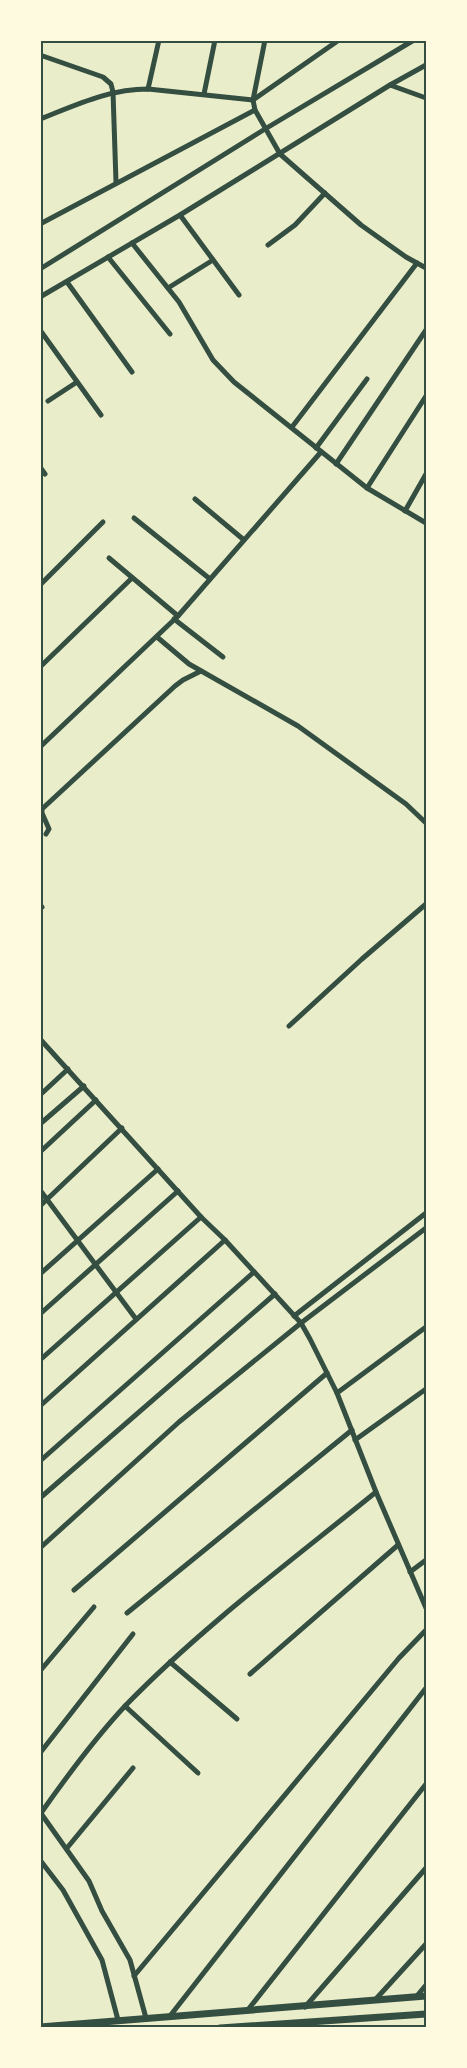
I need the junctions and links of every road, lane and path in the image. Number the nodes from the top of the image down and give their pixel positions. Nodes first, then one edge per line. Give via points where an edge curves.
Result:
1 (159, 40) edge
2 (215, 40) edge
3 (265, 40) edge
4 (339, 40) edge
5 (414, 40) edge
6 (40, 56) edge
7 (426, 65) edge
8 (390, 85) junction
9 (148, 89) junction
10 (113, 92) junction
11 (204, 94) junction
12 (426, 98) edge
13 (253, 100) junction
14 (255, 110) junction
15 (40, 119) edge
16 (265, 129) junction
17 (280, 154) junction
18 (116, 182) junction
19 (325, 193) junction
20 (180, 215) junction
21 (40, 224) edge
22 (132, 243) junction
23 (268, 245) dead end
24 (108, 257) junction
25 (213, 260) junction
26 (417, 263) junction
27 (426, 268) edge
28 (40, 269) edge
29 (67, 282) junction
30 (168, 288) junction
31 (239, 294) dead end
32 (40, 297) edge
33 (40, 330) edge
34 (426, 330) edge
35 (170, 334) dead end
36 (132, 372) dead end
37 (367, 379) dead end
38 (77, 382) junction
39 (426, 396) edge
40 (48, 401) dead end
41 (101, 415) dead end
42 (292, 427) junction
43 (318, 450) junction
44 (336, 464) junction
45 (40, 467) edge
46 (45, 474) dead end
47 (426, 474) edge
48 (367, 488) junction
49 (195, 499) dead end
50 (405, 511) junction
51 (134, 518) dead end
52 (103, 522) dead end
53 (426, 523) edge
54 (244, 540) junction
55 (109, 558) dead end
56 (132, 578) junction
57 (210, 579) junction
58 (40, 585) edge
59 (176, 618) junction
60 (157, 637) junction
61 (223, 657) dead end
62 (40, 667) edge
63 (201, 671) junction
64 (40, 747) edge
65 (426, 823) edge
66 (46, 834) dead end
67 (426, 904) edge
68 (289, 1026) dead end
69 (40, 1039) edge
70 (68, 1069) junction
71 (84, 1086) junction
72 (40, 1095) edge
73 (96, 1100) junction
74 (40, 1124) edge
75 (122, 1128) junction
76 (40, 1152) edge
77 (158, 1169) junction
78 (40, 1190) edge
79 (178, 1191) junction
80 (48, 1199) junction
81 (40, 1206) edge
82 (426, 1213) edge
83 (201, 1217) junction
84 (426, 1228) edge
85 (79, 1240) junction
86 (225, 1240) junction
87 (96, 1264) junction
88 (254, 1272) junction
89 (40, 1274) edge
90 (116, 1293) junction
91 (275, 1294) junction
92 (40, 1314) edge
93 (294, 1316) junction
94 (136, 1319) junction
95 (301, 1323) junction
96 (426, 1327) edge
97 (40, 1360) edge
98 (327, 1372) junction
99 (426, 1389) edge
100 (337, 1393) junction
101 (40, 1406) edge
102 (352, 1430) junction
103 (356, 1440) junction
104 (40, 1461) edge
105 (376, 1492) junction
106 (40, 1498) edge
107 (398, 1545) junction
108 (40, 1548) edge
109 (426, 1560) edge
110 (410, 1572) junction
111 (74, 1590) dead end
112 (94, 1607) dead end
113 (426, 1608) edge
114 (127, 1613) dead end
115 (426, 1630) edge
116 (133, 1634) dead end
117 (170, 1662) junction
118 (40, 1671) edge
119 (250, 1674) dead end
120 (426, 1688) edge
121 (125, 1706) junction
122 (237, 1719) dead end
123 (40, 1753) edge
124 (133, 1768) dead end
125 (198, 1773) dead end
126 (426, 1784) edge
127 (41, 1812) edge
128 (67, 1848) junction
129 (40, 1860) edge
130 (426, 1868) edge
131 (426, 1944) edge
132 (134, 1976) junction
133 (426, 1985) edge
134 (426, 1996) edge
135 (416, 1997) junction
136 (375, 2000) junction
137 (305, 2007) junction
138 (247, 2011) junction
139 (426, 2013) edge
140 (170, 2016) junction
141 (146, 2018) junction
142 (118, 2020) junction
143 (274, 2026) edge
144 (40, 2027) edge
145 (220, 2028) edge

1 - 9 street
2 - 11 street
3 - 13 street
4 - 13 street
5 - 16 street
6 - 10 street via 103,77
7 - 8 street
8 - 12 street
8 - 17 street
9 - 10 street
9 - 11 street
10 - 15 street
10 - 18 street
11 - 13 street
13 - 14 street
14 - 16 street
14 - 18 street
16 - 17 street
16 - 28 street
17 - 19 street
17 - 20 street
18 - 21 street
19 - 23 street via 295,225
19 - 26 street via 361,225
20 - 22 street
20 - 25 street
22 - 24 street
22 - 30 street
24 - 29 street
24 - 35 street
25 - 30 street
25 - 31 street
26 - 27 street
26 - 42 street
29 - 32 street
29 - 36 street
30 - 42 street via 223,372
33 - 38 street
34 - 44 street
37 - 43 street
38 - 40 street
38 - 41 street
39 - 48 street
42 - 43 street
43 - 44 street
43 - 54 street
44 - 48 street
45 - 46 street
47 - 50 street
48 - 50 street
49 - 54 street
50 - 53 street
51 - 57 street
52 - 58 street
54 - 57 street
55 - 56 street
56 - 59 street
56 - 62 street
57 - 59 street
59 - 60 street
59 - 61 street
60 - 63 street
60 - 64 street
63 - 65 street via 297,726 406,804
63 - 66 street via 175,686 42,809 49,829
67 - 68 street
69 - 70 street
70 - 71 street
70 - 72 street
71 - 73 street
71 - 74 street
73 - 75 street
73 - 76 street
75 - 77 street
75 - 80 street
77 - 79 street
77 - 85 street
78 - 80 street
79 - 83 street
79 - 87 street
80 - 81 street
80 - 85 street
82 - 93 street
83 - 86 street
83 - 90 street
84 - 95 street
85 - 87 street
85 - 89 street
86 - 88 street
86 - 94 street
87 - 90 street
87 - 92 street
88 - 91 street
88 - 104 street
90 - 94 street
90 - 97 street
91 - 93 street
91 - 106 street
93 - 95 street
94 - 101 street
95 - 98 street
95 - 108 street via 179,1422
96 - 100 street
98 - 100 street
98 - 111 street
99 - 103 street
100 - 102 street
102 - 103 street
102 - 114 street
103 - 105 street
105 - 107 street
105 - 117 street
107 - 110 street
107 - 119 street
109 - 110 street
110 - 113 street
112 - 118 street
115 - 132 street
116 - 123 street
117 - 121 street
117 - 122 street
120 - 140 street
121 - 125 street
121 - 127 street
124 - 128 street
126 - 138 street
127 - 128 street
128 - 132 street via 89,1881 130,1960
129 - 142 street via 63,1890 102,1960
130 - 137 street
131 - 136 street
132 - 141 street
133 - 135 street
134 - 135 main road
135 - 136 main road
136 - 137 main road
137 - 138 main road
138 - 140 main road
139 - 143 main road
140 - 141 main road
141 - 142 main road
142 - 144 main road
143 - 145 main road

